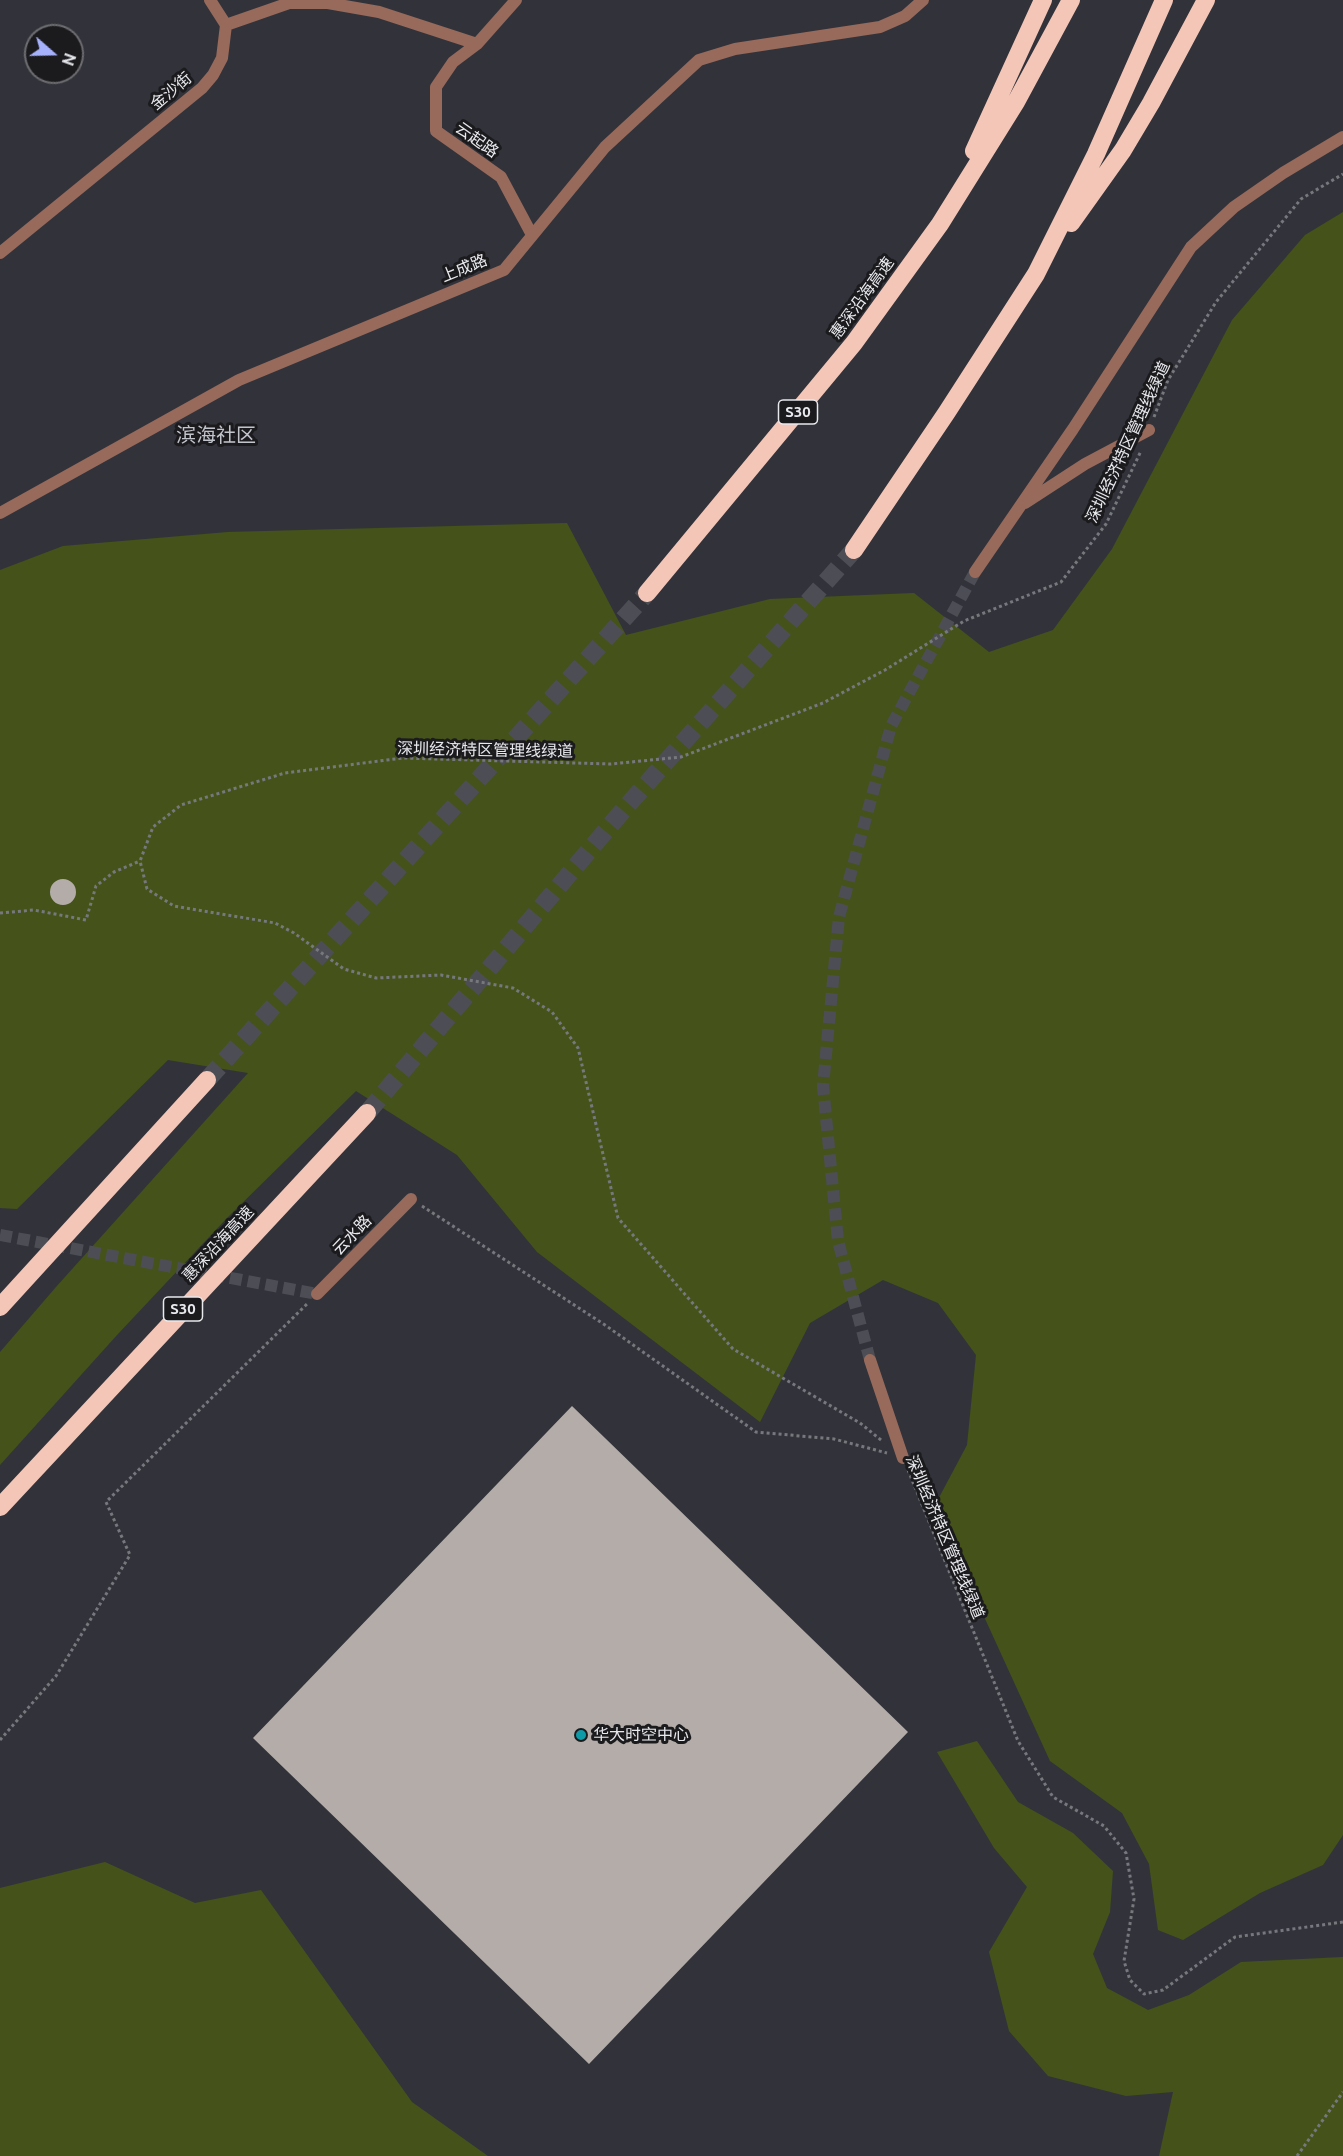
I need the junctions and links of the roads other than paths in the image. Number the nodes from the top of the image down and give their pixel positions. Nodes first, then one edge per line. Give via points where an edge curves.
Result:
1 (210, 0) edge
2 (516, 0) edge
3 (923, 0) edge
4 (1043, 0) edge
5 (1071, 0) edge
6 (1164, 0) edge
7 (1206, 0) edge
8 (226, 25) junction
9 (477, 44) junction
10 (1343, 136) edge
11 (940, 224) junction
12 (532, 235) junction
13 (0, 253) edge
14 (1036, 274) junction
15 (1149, 430) road end
16 (1020, 507) junction
17 (0, 513) edge
18 (854, 550) tunnel mouth
19 (975, 572) tunnel mouth
20 (647, 593) tunnel mouth
21 (207, 1080) tunnel mouth
22 (367, 1113) tunnel mouth
23 (411, 1199) road end
24 (317, 1294) road end
25 (0, 1307) edge
26 (870, 1360) tunnel mouth
27 (903, 1458) road end
28 (0, 1506) edge

1 - 8 street
2 - 9 street
3 - 12 street, 上成路 via 905,16 880,27 735,48 699,60 605,147
4 - 11 highway
5 - 11 highway, 惠深沿海高速 / S30 via 1016,102
6 - 14 highway via 1096,154
7 - 14 highway via 1123,150
8 - 9 street via 289,3 328,3 379,12
8 - 13 street, 金沙街 via 222,58 202,88
9 - 12 street, 云起路 via 453,62 436,87 436,131 501,177
10 - 16 street via 1234,207 1191,247
11 - 20 highway, 惠深沿海高速 / S30 via 854,343
12 - 17 street, 上成路 via 504,270 240,380
14 - 18 highway
15 - 16 street via 1085,464
16 - 19 street
21 - 25 highway
22 - 28 highway, 惠深沿海高速 / S30
23 - 24 street, 云水路
26 - 27 street

